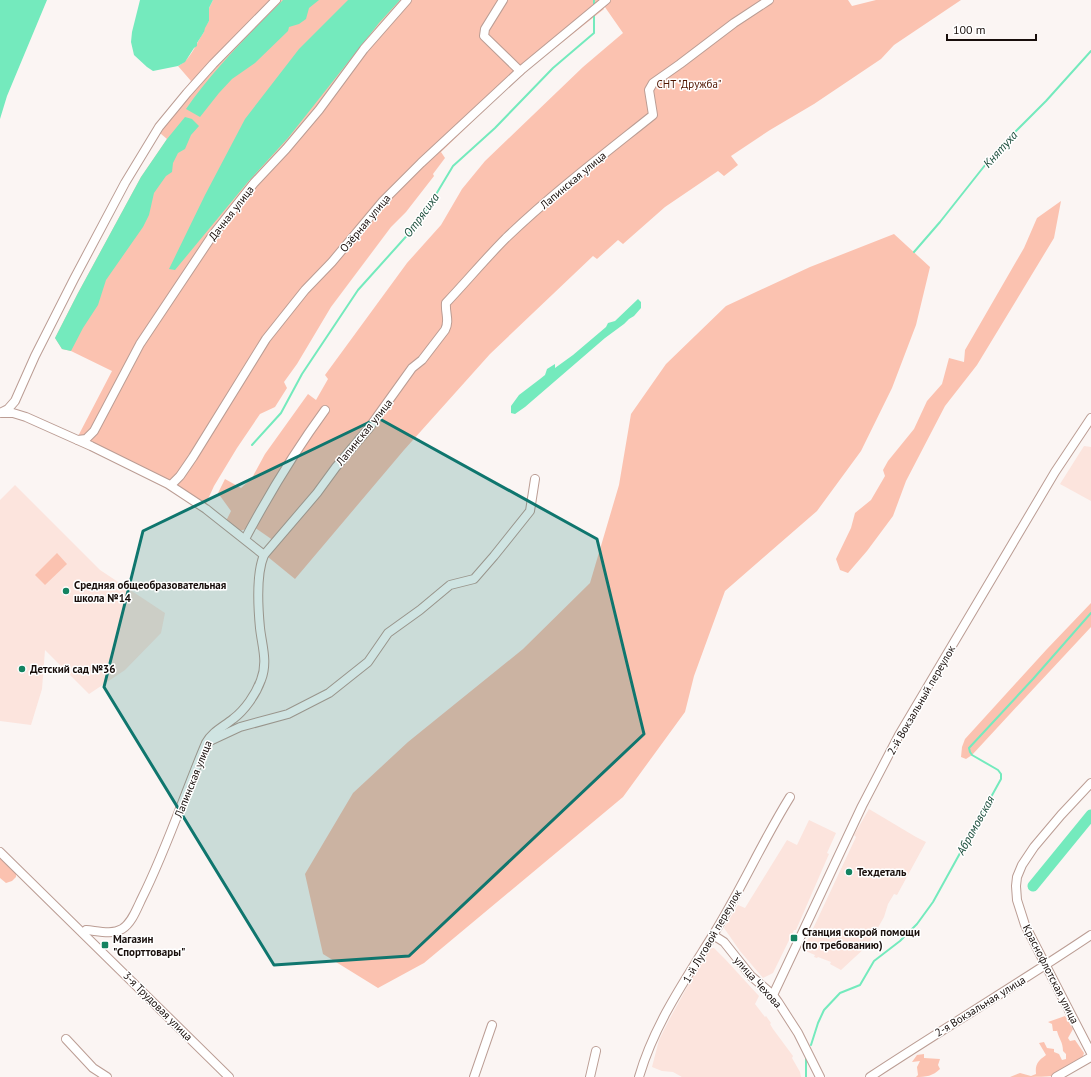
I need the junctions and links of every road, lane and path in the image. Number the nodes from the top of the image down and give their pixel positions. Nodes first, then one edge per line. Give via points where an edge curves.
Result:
1 (276, 0) edge
2 (407, 0) edge
3 (503, 0) edge
4 (606, 0) edge
5 (769, 0) edge
6 (520, 71) junction
7 (325, 410) dead end
8 (1, 413) edge
9 (1091, 418) edge
10 (78, 440) junction
11 (535, 479) dead end
12 (171, 486) junction
13 (245, 540) junction
14 (264, 555) junction
15 (206, 743) junction
16 (1091, 783) edge
17 (790, 797) dead end
18 (0, 852) edge
19 (83, 932) junction
20 (713, 935) junction
21 (1091, 935) edge
22 (1046, 966) junction
23 (773, 995) junction
24 (492, 1025) dead end
25 (66, 1039) dead end
26 (596, 1051) dead end
27 (1091, 1053) edge
28 (1091, 1057) edge
29 (107, 1077) edge
30 (229, 1077) edge
31 (474, 1077) edge
32 (590, 1077) edge
33 (640, 1077) edge
34 (820, 1077) edge
35 (870, 1077) edge
36 (1056, 1077) edge

1 - 8 street via 213,64 170,113 152,138 111,209 44,338 15,401
2 - 10 street, Дачная улица via 364,49 319,110 254,183 212,236 140,344 94,430 86,439
3 - 6 street via 484,36
4 - 6 street, Озёрная улица
5 - 14 street, Лапинская улица via 653,83 649,90 653,115 520,225 451,298 446,307 448,319 445,330 422,360 412,368 369,428 317,493
6 - 12 street, Озёрная улица via 400,183 305,290 253,357 189,463
7 - 13 street via 287,464
8 - 10 street via 26,417
9 - 23 street, 2-й Вокзальный переулок via 1055,472 899,735 862,806
10 - 12 street
11 - 15 street via 530,511 474,578 450,585 388,633 368,662 329,693 288,714 240,728
12 - 13 street via 206,509
13 - 14 street
14 - 15 street, Лапинская улица via 259,579 260,628 265,660 262,679 241,712 214,733
15 - 19 street, Лапинская улица via 150,882 128,924 114,932
16 - 22 street, Краснофлотская улица via 1026,859 1017,877 1018,905
17 - 20 street, 1-й Луговой переулок
18 - 19 street, 3-я Трудовая улица
19 - 30 street, 3-я Трудовая улица
20 - 23 street, улица Чехова via 724,942 751,976
20 - 33 street, 1-й Луговой переулок via 657,1030 644,1060
21 - 22 street, 2-я Вокзальная улица
22 - 27 street, Краснофлотская улица
22 - 35 street, 2-я Вокзальная улица
23 - 34 street, улица Чехова via 798,1033
24 - 31 street
25 - 29 street via 93,1068
26 - 32 street
28 - 36 street

